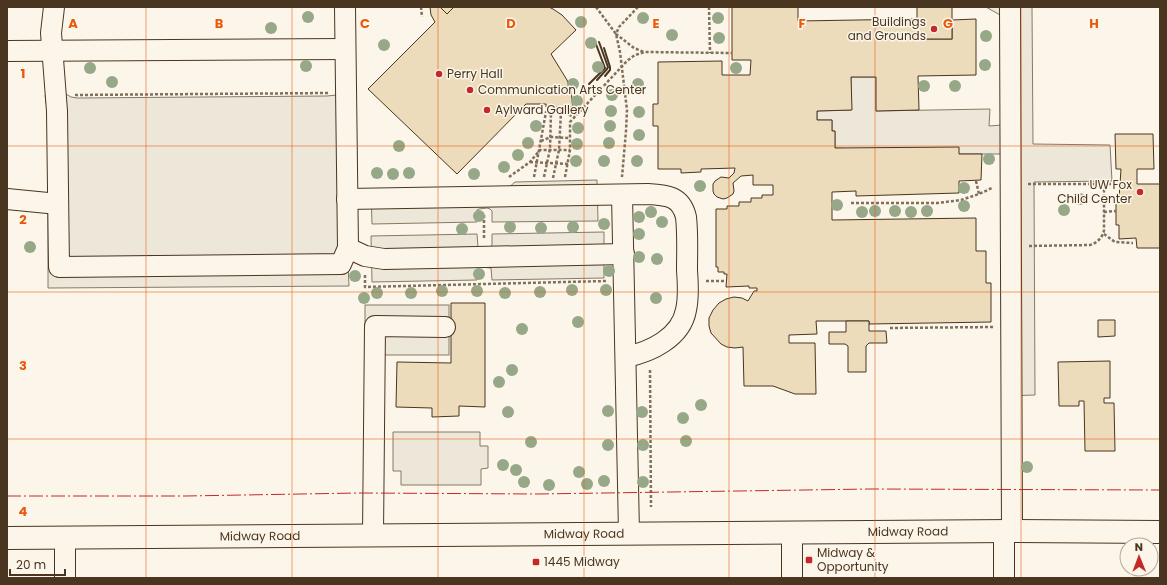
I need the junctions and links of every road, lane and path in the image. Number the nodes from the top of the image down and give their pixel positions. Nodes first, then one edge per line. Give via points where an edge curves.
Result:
1 (54, 7) edge
2 (345, 7) edge
3 (421, 7) edge
4 (596, 7) edge
5 (638, 7) edge
6 (710, 7) edge
7 (1010, 7) edge
8 (422, 17) dead end
9 (616, 34) junction
10 (345, 49) junction
11 (52, 51) junction
12 (7, 52) edge
13 (645, 52) junction
14 (710, 53) junction
15 (732, 53) dead end
16 (622, 67) junction
17 (334, 92) dead end
18 (70, 95) dead end
19 (556, 107) dead end
20 (551, 112) junction
21 (556, 112) junction
22 (561, 112) junction
23 (575, 117) junction
24 (550, 137) junction
25 (560, 137) junction
26 (570, 138) junction
27 (541, 141) junction
28 (550, 149) junction
29 (540, 150) junction
30 (560, 150) junction
31 (570, 150) junction
32 (530, 162) junction
33 (537, 162) junction
34 (557, 163) junction
35 (547, 164) junction
36 (568, 164) junction
37 (630, 176) dead end
38 (544, 177) junction
39 (615, 177) dead end
40 (553, 178) junction
41 (505, 179) dead end
42 (976, 180) dead end
43 (1011, 184) junction
44 (1104, 184) junction
45 (1117, 184) dead end
46 (622, 186) junction
47 (7, 199) edge
48 (347, 199) junction
49 (851, 203) dead end
50 (58, 204) junction
51 (484, 208) dead end
52 (1104, 212) junction
53 (1116, 212) dead end
54 (1104, 234) junction
55 (484, 240) dead end
56 (1133, 243) dead end
57 (1011, 246) junction
58 (348, 248) junction
59 (624, 254) junction
60 (365, 270) dead end
61 (607, 281) dead end
62 (702, 281) dead end
63 (726, 281) dead end
64 (1011, 326) junction
65 (445, 327) dead end
66 (890, 328) dead end
67 (626, 357) junction
68 (655, 365) dead end
69 (651, 507) dead end
70 (1008, 531) junction
71 (1160, 532) edge
72 (629, 533) junction
73 (792, 533) junction
74 (373, 534) junction
75 (7, 538) edge
76 (65, 538) junction
77 (65, 578) edge
78 (792, 578) edge
79 (1004, 578) edge

1 - 11 street
2 - 10 street
3 - 8 path
4 - 9 path
5 - 9 path via 619,27
6 - 14 path
7 - 43 street
9 - 13 path via 634,48
9 - 16 path
10 - 11 street
10 - 48 street
11 - 12 street
11 - 50 street via 57,111
13 - 14 path
13 - 16 path via 635,55
14 - 15 path
16 - 23 path
16 - 46 path via 627,110
17 - 18 path
19 - 21 path
20 - 21 path
20 - 24 path
20 - 27 path via 546,112
21 - 22 path
22 - 23 path
22 - 25 path
23 - 26 path via 570,122
24 - 25 path
24 - 27 path
24 - 28 path
25 - 26 path
25 - 30 path
26 - 31 path
27 - 29 path
28 - 29 path
28 - 30 path
28 - 35 path
29 - 32 path
29 - 33 path
30 - 31 path
30 - 34 path
31 - 36 path
32 - 33 path
32 - 41 path
33 - 35 path
33 - 38 path via 534,178
34 - 35 path
34 - 36 path
34 - 40 path
35 - 38 path
36 - 40 path via 565,178
37 - 46 path
38 - 40 path
39 - 46 path
42 - 49 path via 979,194 961,200 938,203
43 - 44 path
43 - 57 street
44 - 45 path
44 - 52 path
46 - 48 street
46 - 59 street
46 - 67 street via 673,198 679,202 684,209 687,231 688,301 683,321 661,344
47 - 50 street
48 - 58 street
50 - 58 street via 59,267 341,264
51 - 55 path
52 - 53 path
52 - 54 path
54 - 56 path via 1119,243
54 - 57 path via 1090,245
57 - 64 street
58 - 59 street via 365,256 384,258
59 - 67 street
60 - 61 path via 365,287
62 - 63 path
64 - 66 path
64 - 70 street
65 - 74 street via 375,326
67 - 72 street
68 - 69 path via 650,369
70 - 71 main road, Midway Road
70 - 73 main road, Midway Road
70 - 79 street
72 - 73 main road, Midway Road
72 - 74 main road, Midway Road
73 - 78 street
74 - 76 main road, Midway Road
75 - 76 main road, Midway Road
76 - 77 street

